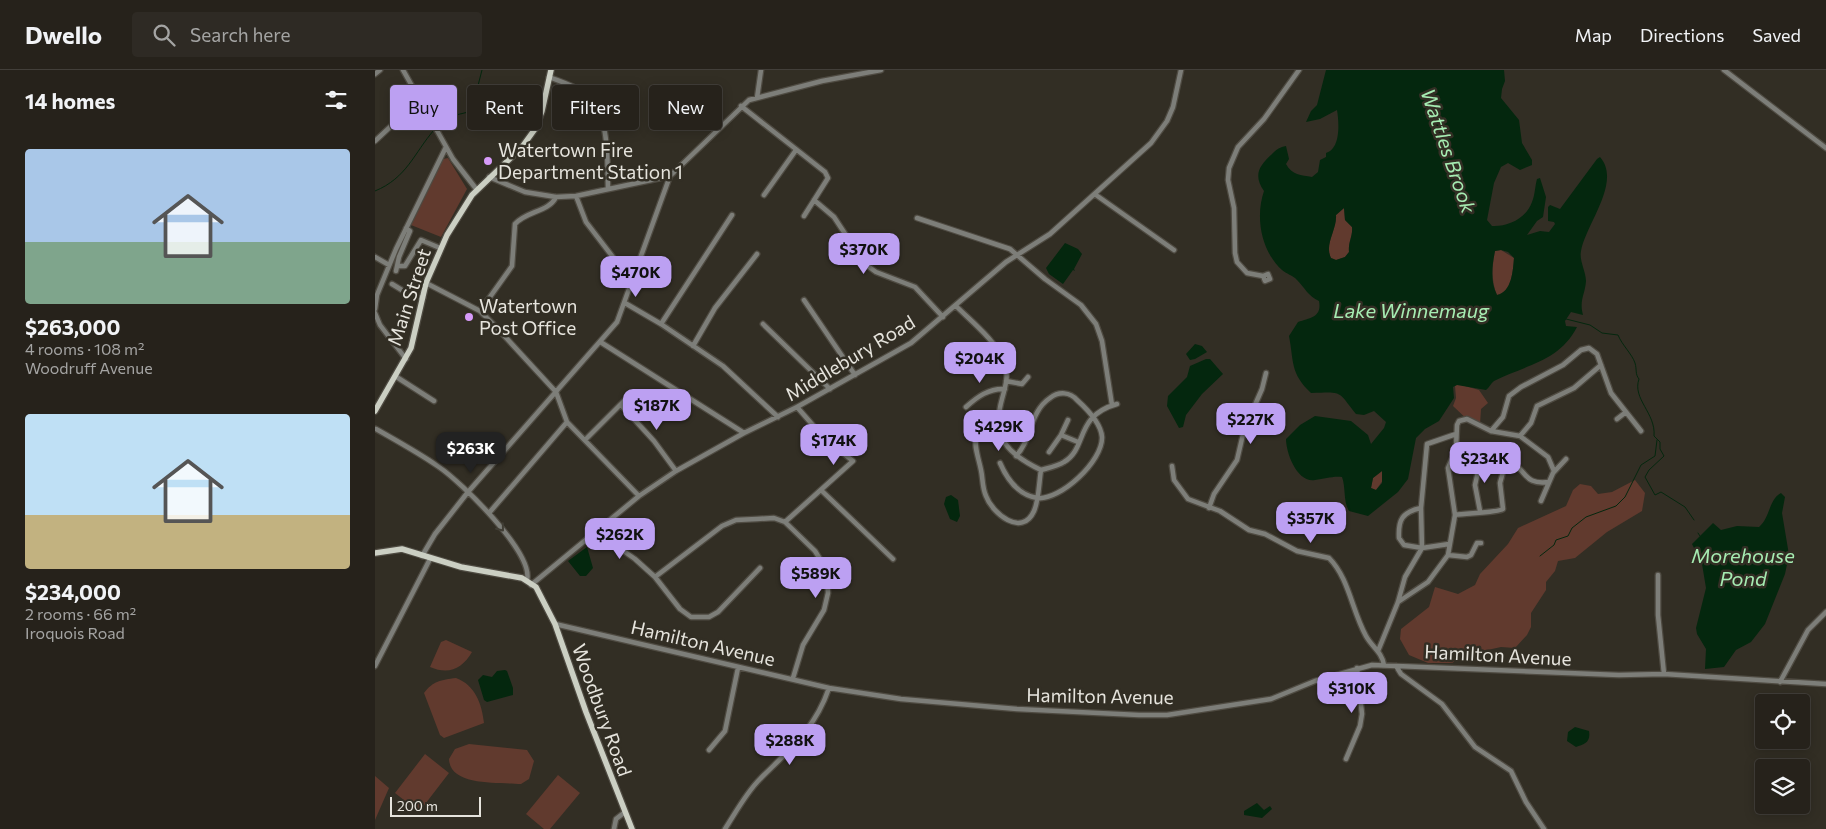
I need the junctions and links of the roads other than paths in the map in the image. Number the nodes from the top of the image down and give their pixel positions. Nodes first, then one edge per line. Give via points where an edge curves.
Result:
1 (380, 70) edge
2 (403, 70) edge
3 (551, 70) edge
4 (761, 70) edge
5 (881, 70) edge
6 (1181, 70) edge
7 (1299, 70) edge
8 (1724, 70) edge
9 (375, 74) edge
10 (549, 77) junction
11 (411, 85) edge
12 (757, 98) junction
13 (741, 106) junction
14 (390, 127) edge
15 (436, 130) edge
16 (375, 141) edge
17 (446, 147) junction
18 (1826, 148) edge
19 (796, 150) junction
20 (670, 176) junction
21 (489, 177) junction
22 (608, 188) junction
23 (477, 190) junction
24 (764, 195) dead end
25 (1096, 195) junction
26 (576, 196) junction
27 (556, 198) junction
28 (814, 200) junction
29 (732, 215) dead end
30 (804, 216) dead end
31 (917, 218) dead end
32 (406, 228) junction
33 (440, 248) junction
34 (1174, 250) dead end
35 (757, 254) dead end
36 (1017, 255) junction
37 (375, 258) edge
38 (389, 265) junction
39 (1263, 276) dead end
40 (631, 282) junction
41 (426, 283) junction
42 (392, 284) dead end
43 (423, 298) junction
44 (804, 300) dead end
45 (625, 302) junction
46 (956, 306) junction
47 (375, 311) edge
48 (480, 311) junction
49 (943, 316) junction
50 (376, 322) edge
51 (661, 324) junction
52 (763, 324) dead end
53 (602, 343) junction
54 (693, 346) junction
55 (406, 359) junction
56 (1601, 365) junction
57 (1266, 373) dead end
58 (855, 375) junction
59 (395, 376) junction
60 (1028, 377) dead end
61 (1006, 381) junction
62 (830, 389) junction
63 (1005, 389) junction
64 (556, 392) junction
65 (630, 395) dead end
66 (377, 401) edge
67 (434, 401) dead end
68 (621, 405) junction
69 (797, 407) junction
70 (966, 407) dead end
71 (375, 411) edge
72 (1625, 412) junction
73 (778, 416) junction
74 (1093, 417) junction
75 (1617, 419) dead end
76 (1068, 420) dead end
77 (567, 422) junction
78 (998, 424) junction
79 (376, 429) edge
80 (1491, 431) junction
81 (1641, 431) dead end
82 (744, 433) junction
83 (1456, 434) junction
84 (1061, 435) junction
85 (1520, 436) junction
86 (585, 440) junction
87 (1078, 442) junction
88 (1049, 452) dead end
89 (1016, 456) junction
90 (1566, 459) dead end
91 (1505, 461) junction
92 (1000, 463) dead end
93 (1172, 466) dead end
94 (1041, 470) junction
95 (676, 471) junction
96 (1554, 472) junction
97 (1549, 482) junction
98 (821, 490) junction
99 (468, 492) junction
100 (639, 496) junction
101 (1036, 498) junction
102 (1541, 501) dead end
103 (1209, 508) junction
104 (1421, 508) junction
105 (1480, 511) junction
106 (489, 513) junction
107 (1455, 515) junction
108 (785, 522) junction
109 (602, 528) junction
110 (1481, 543) dead end
111 (1449, 544) junction
112 (1422, 548) junction
113 (375, 553) edge
114 (1448, 555) junction
115 (422, 556) junction
116 (430, 559) junction
117 (893, 559) dead end
118 (760, 568) dead end
119 (1658, 575) dead end
120 (655, 577) junction
121 (530, 583) junction
122 (1398, 602) junction
123 (1826, 612) edge
124 (555, 624) junction
125 (1378, 651) junction
126 (375, 666) edge
127 (1384, 666) junction
128 (1396, 666) junction
129 (738, 668) junction
130 (1357, 668) junction
131 (1664, 674) junction
132 (793, 678) junction
133 (1780, 682) junction
134 (1826, 684) edge
135 (829, 688) junction
136 (709, 750) dead end
137 (1346, 759) dead end
138 (625, 812) junction
139 (614, 829) edge
140 (632, 829) edge
141 (725, 829) edge
142 (1544, 829) edge

1 - 9 street
2 - 11 street
3 - 10 main road, Main Street
4 - 12 street
5 - 12 street
6 - 25 street, Middlebury Road via 1178,94 1167,121 1151,143
7 - 39 street via 1264,120 1238,148 1229,168 1237,262 1247,272
8 - 18 street
10 - 21 main road, Main Street via 535,129 522,147
10 - 22 street via 581,91 602,118
12 - 13 street
13 - 19 street
13 - 20 street
14 - 16 street
15 - 17 street
17 - 23 street
17 - 32 street
19 - 24 street
19 - 28 street via 825,172 828,178
20 - 22 street
20 - 40 street
21 - 23 main road, Main Street
21 - 27 street via 525,192
22 - 26 street
23 - 33 main road, Main Street via 460,212
25 - 34 street
25 - 36 street, Middlebury Road via 1050,234
26 - 27 street
26 - 40 street via 586,222
27 - 48 street via 551,204 526,214 515,224 512,266
28 - 30 street
28 - 49 street via 834,217 865,264 915,287
29 - 51 street
31 - 36 street via 983,238
32 - 33 street via 410,231 397,269 405,266 421,240
32 - 38 street
33 - 41 main road, Main Street
35 - 54 street via 715,308
36 - 46 street, Middlebury Road
36 - 74 street via 1075,299 1093,319 1107,358 1114,404
37 - 38 street
38 - 47 street via 377,295
40 - 45 street
41 - 43 main road, Main Street
41 - 48 street
42 - 43 street
43 - 55 main road, Main Street via 414,342
44 - 58 street
45 - 51 street
45 - 53 street via 617,322
46 - 49 street, Middlebury Road
46 - 61 street via 995,347 1003,360
47 - 50 street
48 - 64 street
49 - 58 street, Middlebury Road via 911,343
50 - 55 street
51 - 54 street
52 - 62 street
53 - 64 street
53 - 82 street
54 - 73 street via 723,366
55 - 59 main road, Main Street
56 - 72 street via 1611,393
56 - 80 street via 1594,350 1581,350 1563,365 1509,396 1503,417
56 - 85 street via 1574,388 1537,406 1531,423
57 - 103 street via 1244,430 1237,460 1214,494
58 - 62 street, Middlebury Road
59 - 66 main road, Main Street
59 - 67 street
60 - 61 street via 1021,384
61 - 63 street
62 - 69 street, Middlebury Road
63 - 70 street via 991,390
63 - 78 street
64 - 77 street
64 - 99 street
65 - 68 street
66 - 71 main road, Main Street
68 - 86 street
68 - 95 street
69 - 73 street, Middlebury Road
69 - 98 street via 825,439 853,461
72 - 75 street
72 - 81 street
73 - 82 street, Middlebury Road
74 - 87 street via 1086,423
74 - 89 street via 1067,393 1049,398 1035,415 1024,445
74 - 101 street via 1102,436 1096,458 1075,480 1055,494
76 - 84 street
77 - 86 street
77 - 106 street
78 - 89 street via 1003,441
78 - 101 street via 988,426 975,437 986,498 996,512 1009,521 1019,523 1034,512
79 - 99 street, Woodbury Road via 441,467
80 - 83 street via 1463,418 1457,425
80 - 85 street
82 - 95 street, Middlebury Road
83 - 104 street via 1427,444
83 - 107 street via 1456,449 1449,468
84 - 87 street
84 - 88 street
85 - 96 street via 1548,457
86 - 100 street
87 - 94 street via 1065,462
89 - 94 street
90 - 96 street
91 - 97 street via 1518,467 1527,478
91 - 105 street via 1500,483 1503,510
91 - 105 street via 1482,454 1475,485
92 - 101 street via 1017,489
93 - 103 street via 1174,480 1187,499
94 - 101 street
95 - 100 street, Middlebury Road
96 - 97 street
97 - 102 street
98 - 108 street
98 - 117 street
99 - 106 street, Woodbury Road
99 - 115 street
100 - 109 street, Middlebury Road
103 - 125 street via 1297,551 1329,558 1341,576 1366,636
104 - 112 street
104 - 112 street via 1405,512 1398,528 1404,545
105 - 107 street
106 -> 121 street, Woodbury Road via 511,539
107 - 111 street
108 - 120 street via 757,518 721,526
108 - 132 street via 815,551 823,564 828,593 824,610 803,645
109 - 120 street via 618,547
109 - 121 street, Middlebury Road
110 - 114 street via 1477,542 1467,557
111 - 112 street
111 - 114 street
112 - 122 street via 1405,576
113 - 115 main road, Woodbury Road via 402,549
114 - 122 street via 1428,582
115 - 116 main road, Woodbury Road
116 - 121 main road, Woodbury Road
116 - 126 street
118 - 120 street via 718,612 699,618 691,617 680,609
119 - 131 street
121 - 124 main road, Woodbury Road
122 - 125 street
123 - 133 street via 1807,630
124 - 129 street, Hamilton Avenue
124 - 138 main road, Woodbury Road
125 - 127 street
127 - 128 street, Hamilton Avenue
127 - 130 street, Hamilton Avenue
128 - 131 street, Hamilton Avenue via 1619,676
128 - 142 street via 1401,674 1442,704 1478,750 1511,771
129 - 132 street, Hamilton Avenue
129 - 136 street via 725,731
130 - 135 street, Hamilton Avenue via 1271,699 1167,715 1017,709 901,699
130 - 137 street via 1362,714
131 - 133 street, Hamilton Avenue
132 - 135 street, Hamilton Avenue
133 - 134 street, Hamilton Avenue
135 - 141 street via 825,701 800,740 760,779
138 - 139 street via 616,819
138 - 140 main road, Woodbury Road

